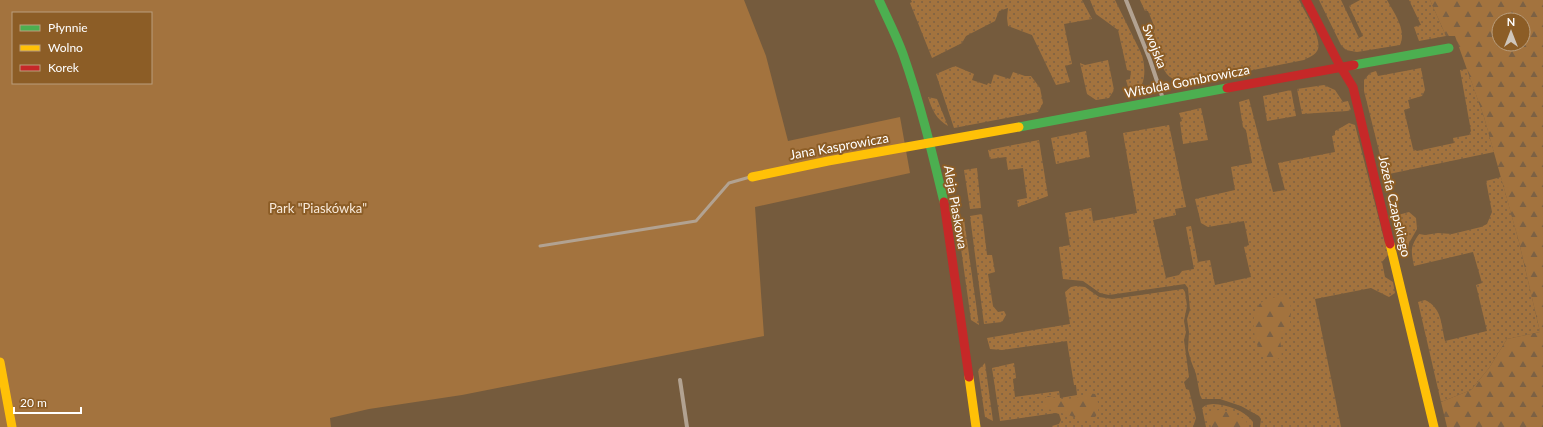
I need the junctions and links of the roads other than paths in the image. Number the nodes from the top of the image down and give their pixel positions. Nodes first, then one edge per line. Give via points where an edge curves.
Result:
1 (879, 0) edge
2 (1126, 0) edge
3 (1306, 0) edge
4 (1449, 48) dead end
5 (1340, 66) junction
6 (1163, 99) junction
7 (930, 143) junction
8 (752, 177) joint
9 (540, 246) dead end
10 (0, 362) edge
11 (680, 380) dead end
12 (12, 427) edge
13 (687, 427) edge
14 (976, 427) edge
15 (1434, 427) edge

1 - 7 street, Aleja Piaskowa via 902,52
2 - 6 street, Swojska
3 - 5 street, Józefa Czapskiego
4 - 5 street, Witolda Gombrowicza
5 - 6 street, Witolda Gombrowicza
5 - 15 street, Józefa Czapskiego via 1353,87
6 - 7 street, Witolda Gombrowicza
7 - 8 street, Jana Kasprowicza via 804,164
7 - 14 street, Aleja Piaskowa via 944,204
8 - 9 lane via 729,183 696,221
10 - 12 street
11 - 13 street

